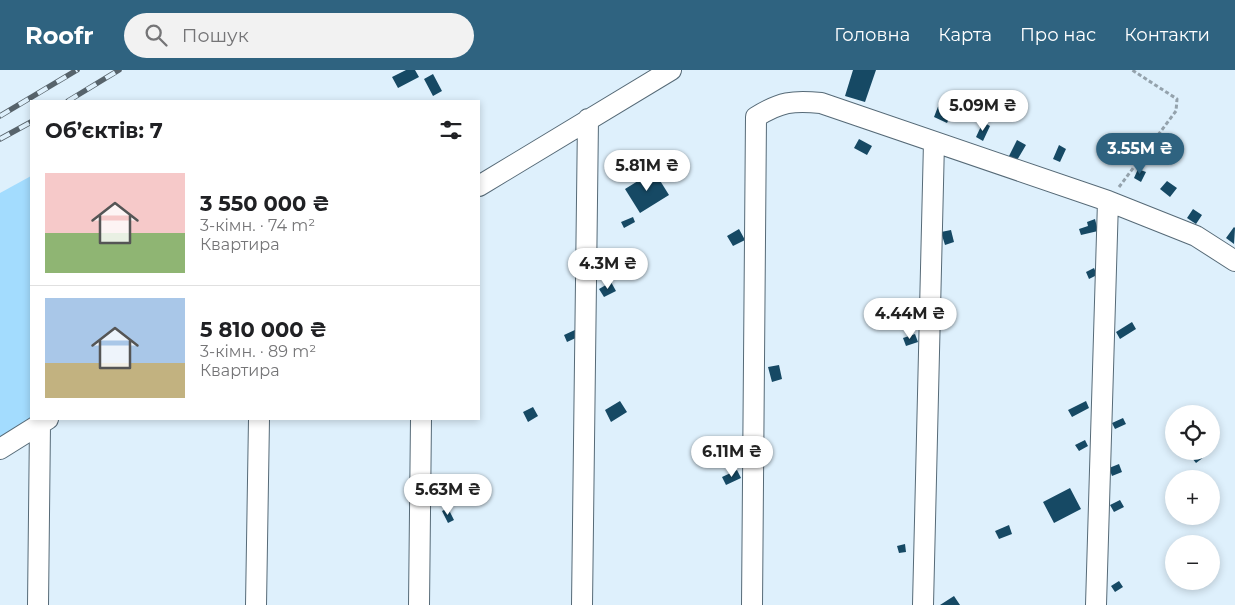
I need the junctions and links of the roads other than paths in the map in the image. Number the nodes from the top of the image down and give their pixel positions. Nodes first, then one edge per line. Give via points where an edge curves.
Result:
1 (671, 70) edge
2 (588, 119) junction
3 (934, 142) junction
4 (480, 185) edge
5 (1108, 201) junction
6 (1235, 261) edge
7 (259, 420) edge
8 (421, 420) edge
9 (44, 421) edge
10 (0, 449) edge
11 (38, 605) edge
12 (256, 605) edge
13 (419, 605) edge
14 (582, 605) edge
15 (752, 605) edge
16 (923, 605) edge
17 (1096, 605) edge

1 - 2 lane
2 - 4 lane
2 - 14 lane
3 - 5 lane
3 - 15 lane via 821,103 798,100 776,105 756,117
3 - 16 lane
5 - 6 lane via 1196,236
5 - 17 lane
7 - 12 lane
8 - 13 lane
9 - 10 lane
9 - 11 lane

